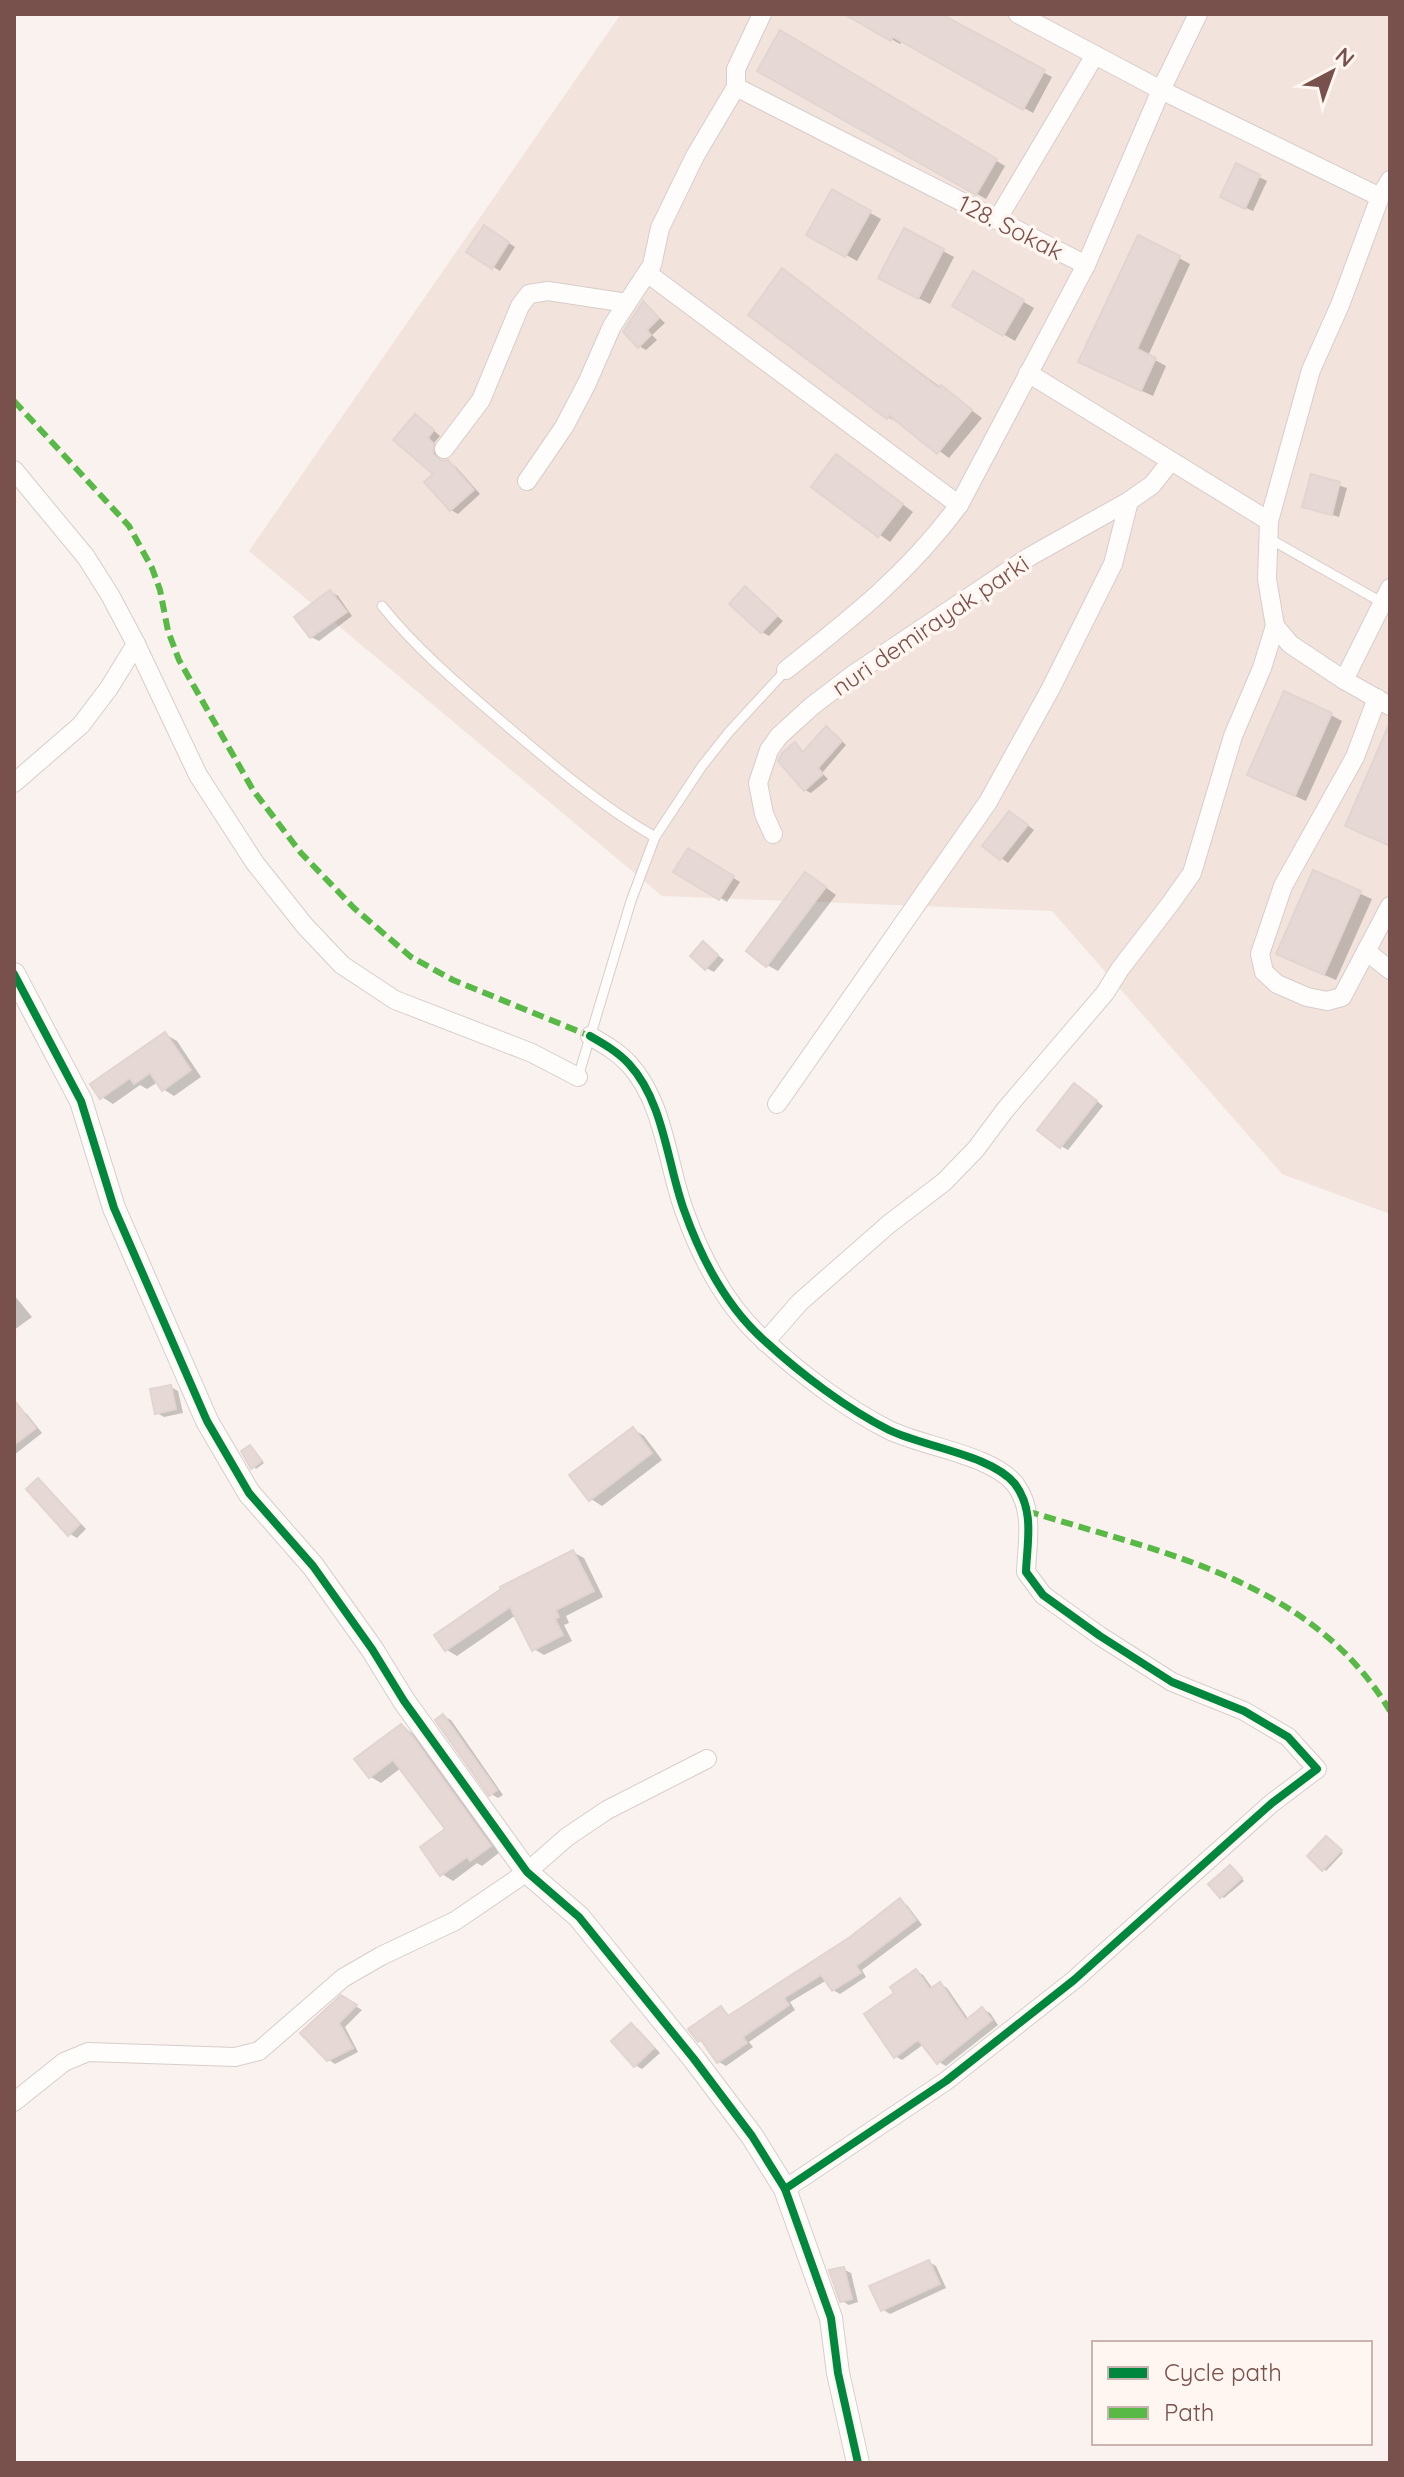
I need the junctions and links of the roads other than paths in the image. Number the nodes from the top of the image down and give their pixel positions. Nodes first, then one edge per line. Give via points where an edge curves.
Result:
1 (762, 14) edge
2 (1018, 14) edge
3 (1198, 14) edge
4 (1095, 55) junction
5 (736, 87) junction
6 (1161, 90) junction
7 (1390, 180) edge
8 (1380, 197) junction
9 (997, 220) junction
10 (1086, 265) junction
11 (647, 273) junction
12 (627, 303) junction
13 (1028, 373) junction
14 (444, 449) dead end
15 (1171, 461) junction
16 (14, 470) edge
17 (527, 481) dead end
18 (1129, 501) junction
19 (959, 505) junction
20 (1269, 530) junction
21 (1386, 595) edge
22 (382, 606) dead end
23 (1275, 626) junction
24 (136, 644) junction
25 (786, 670) joint
26 (1344, 680) junction
27 (1384, 702) edge
28 (14, 783) edge
29 (773, 834) dead end
30 (655, 837) junction
31 (1390, 906) edge
32 (1366, 951) junction
33 (1390, 970) edge
34 (14, 974) edge
35 (590, 1036) junction
36 (578, 1077) joint
37 (777, 1104) dead end
38 (765, 1342) junction
39 (707, 1759) dead end
40 (527, 1872) junction
41 (14, 2102) edge
42 (785, 2189) junction
43 (858, 2463) edge

1 - 5 street via 736,69
2 - 4 street
3 - 6 street, 128. Sokak
4 - 6 street
4 - 9 street
5 - 9 street, 128. Sokak
5 - 11 street via 660,228
6 - 8 street
6 - 10 street, 128. Sokak
7 - 8 street
8 - 20 street via 1311,370
9 - 10 street, 128. Sokak
10 - 13 street
11 - 12 street
11 - 19 street
12 - 14 street via 548,291 529,294 481,400
12 - 17 street via 564,427
13 - 15 street
13 - 19 street
15 - 18 street, nuri demirayak parki via 1152,485
15 - 20 street
16 - 24 street via 86,557
18 - 29 street, nuri demirayak parki via 1029,557 854,674 779,736 758,783
18 - 37 street via 1113,564 988,802
19 - 25 street via 898,578
20 - 21 lane
20 - 23 street via 1267,579
21 - 26 street
22 - 30 lane via 445,674 607,808
23 - 26 street via 1290,644
23 - 38 street via 1233,736 1192,873 1170,904 1105,993 976,1149 800,1302
24 - 28 street via 81,725
24 - 36 street via 198,775 255,863 342,965 395,1000 532,1053
25 - 30 lane via 702,766
26 - 27 street
27 - 32 street via 1283,886 1260,954 1264,972 1277,984 1327,1001 1342,997
30 - 35 lane
31 - 32 street
32 - 33 street
34 - 40 street via 81,1101 114,1208 207,1421 235,1471 313,1566
35 - 36 lane
35 - 38 street via 629,1063 645,1086 701,1252 722,1290
38 - 42 street via 890,1430 999,1469 1022,1496 1029,1525 1026,1572 1043,1595 1172,1682 1244,1711 1288,1737 1317,1769 1062,1989 935,2089
39 - 40 street via 607,1810
40 - 41 street via 455,1921 343,1978 259,2051 235,2057 88,2052 64,2062
40 - 42 street via 579,1917 752,2136
42 - 43 street via 831,2318

